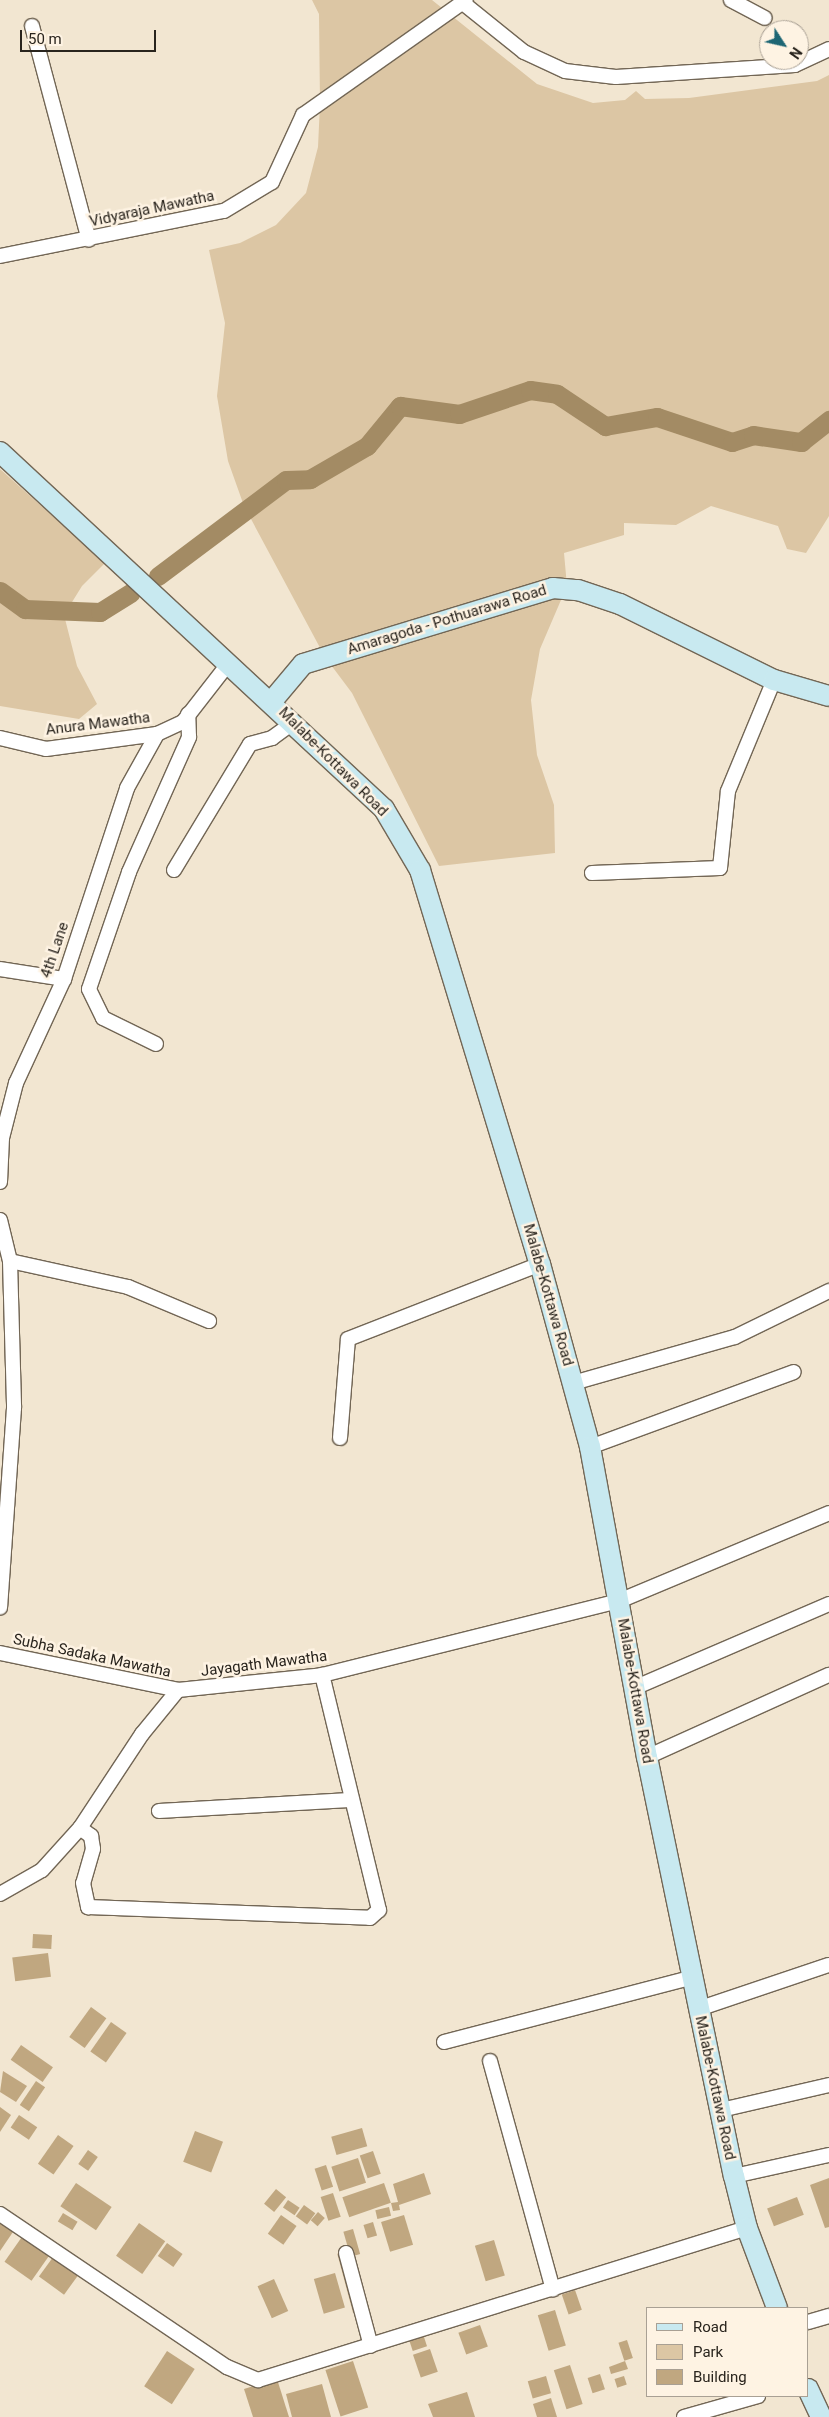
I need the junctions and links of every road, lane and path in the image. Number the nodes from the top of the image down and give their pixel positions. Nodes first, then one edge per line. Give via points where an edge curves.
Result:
1 (731, 0) edge
2 (465, 2) edge
3 (764, 18) dead end
4 (32, 26) dead end
5 (829, 48) edge
6 (89, 240) junction
7 (0, 256) edge
8 (0, 452) edge
9 (229, 663) junction
10 (774, 680) junction
11 (829, 696) edge
12 (272, 701) junction
13 (188, 714) junction
14 (294, 722) junction
15 (157, 734) junction
16 (0, 738) edge
17 (174, 870) dead end
18 (592, 873) dead end
19 (0, 969) edge
20 (64, 979) junction
21 (156, 1044) dead end
22 (0, 1182) edge
23 (0, 1220) edge
24 (10, 1261) junction
25 (540, 1264) junction
26 (829, 1291) edge
27 (0, 1312) edge
28 (14, 1317) junction
29 (209, 1321) dead end
30 (794, 1372) dead end
31 (573, 1383) junction
32 (7, 1409) edge
33 (340, 1438) dead end
34 (590, 1447) junction
35 (829, 1513) edge
36 (619, 1600) junction
37 (829, 1604) edge
38 (0, 1608) edge
39 (0, 1654) edge
40 (322, 1675) junction
41 (829, 1675) edge
42 (634, 1688) junction
43 (178, 1690) junction
44 (647, 1757) junction
45 (350, 1800) junction
46 (159, 1812) dead end
47 (80, 1828) junction
48 (0, 1894) edge
49 (829, 1965) edge
50 (694, 1977) junction
51 (698, 2009) junction
52 (444, 2042) dead end
53 (490, 2061) dead end
54 (829, 2085) edge
55 (721, 2110) junction
56 (829, 2154) edge
57 (734, 2176) junction
58 (0, 2214) edge
59 (747, 2228) junction
60 (346, 2253) dead end
61 (553, 2289) junction
62 (777, 2307) edge
63 (829, 2316) edge
64 (809, 2322) edge
65 (371, 2346) junction
66 (809, 2391) edge
67 (754, 2397) edge
68 (684, 2417) edge
69 (821, 2417) edge

1 - 3 street
2 - 5 street via 524,52 565,71 616,77 795,65
2 - 6 street, Vidyaraja Mawatha via 303,115 272,182 224,211
4 - 6 street
6 - 7 street, Vidyaraja Mawatha
8 - 9 main road, Malabe-Kottawa Road
9 - 12 main road, Malabe-Kottawa Road
9 - 13 street, Anura Mawatha
10 - 11 main road, Amaragoda - Pothuarawa Road
10 - 12 main road, Amaragoda - Pothuarawa Road via 620,604 578,590 553,588 302,664
10 - 18 street via 728,791 720,868
12 - 14 main road, Malabe-Kottawa Road
13 - 15 street, Anura Mawatha via 183,722
13 - 21 street via 189,737 129,872 89,989 103,1018
14 - 17 street via 272,738 250,744
14 - 25 main road, Malabe-Kottawa Road via 384,809 420,870
15 - 16 street, Anura Mawatha via 46,749
15 - 20 street, 4th Lane via 127,788
19 - 20 street
20 - 22 street, 4th Lane via 16,1083 2,1138
23 - 24 street
24 - 28 street
24 - 29 street via 128,1287
25 - 31 main road, Malabe-Kottawa Road
25 - 33 street via 348,1339
26 - 31 street via 735,1337
27 - 28 street
28 - 32 street
30 - 34 street
31 - 34 main road, Malabe-Kottawa Road
32 - 38 street
34 - 36 main road, Malabe-Kottawa Road
35 - 36 street, Jayagath Mawatha
36 - 40 street, Jayagath Mawatha
36 - 42 main road, Malabe-Kottawa Road
37 - 42 street
39 - 43 street, Subha Sadaka Mawatha
40 - 43 street, Jayagath Mawatha
40 - 45 street
41 - 44 street
42 - 44 main road, Malabe-Kottawa Road
43 - 47 street via 142,1734
44 - 50 main road, Malabe-Kottawa Road
45 - 46 street
45 - 47 street via 379,1910 370,1918 88,1907 83,1883 93,1849 91,1836
47 - 48 street via 42,1870
49 - 51 street
50 - 51 main road, Malabe-Kottawa Road
50 - 52 street
51 - 55 main road, Malabe-Kottawa Road
53 - 61 street
54 - 55 street
55 - 57 main road, Malabe-Kottawa Road
56 - 57 street
57 - 59 main road, Malabe-Kottawa Road
58 - 65 street via 227,2367 258,2380
59 - 61 street
59 - 62 main road, Malabe-Kottawa Road
60 - 65 street
61 - 65 street
63 - 64 street
66 - 69 main road
67 - 68 street

